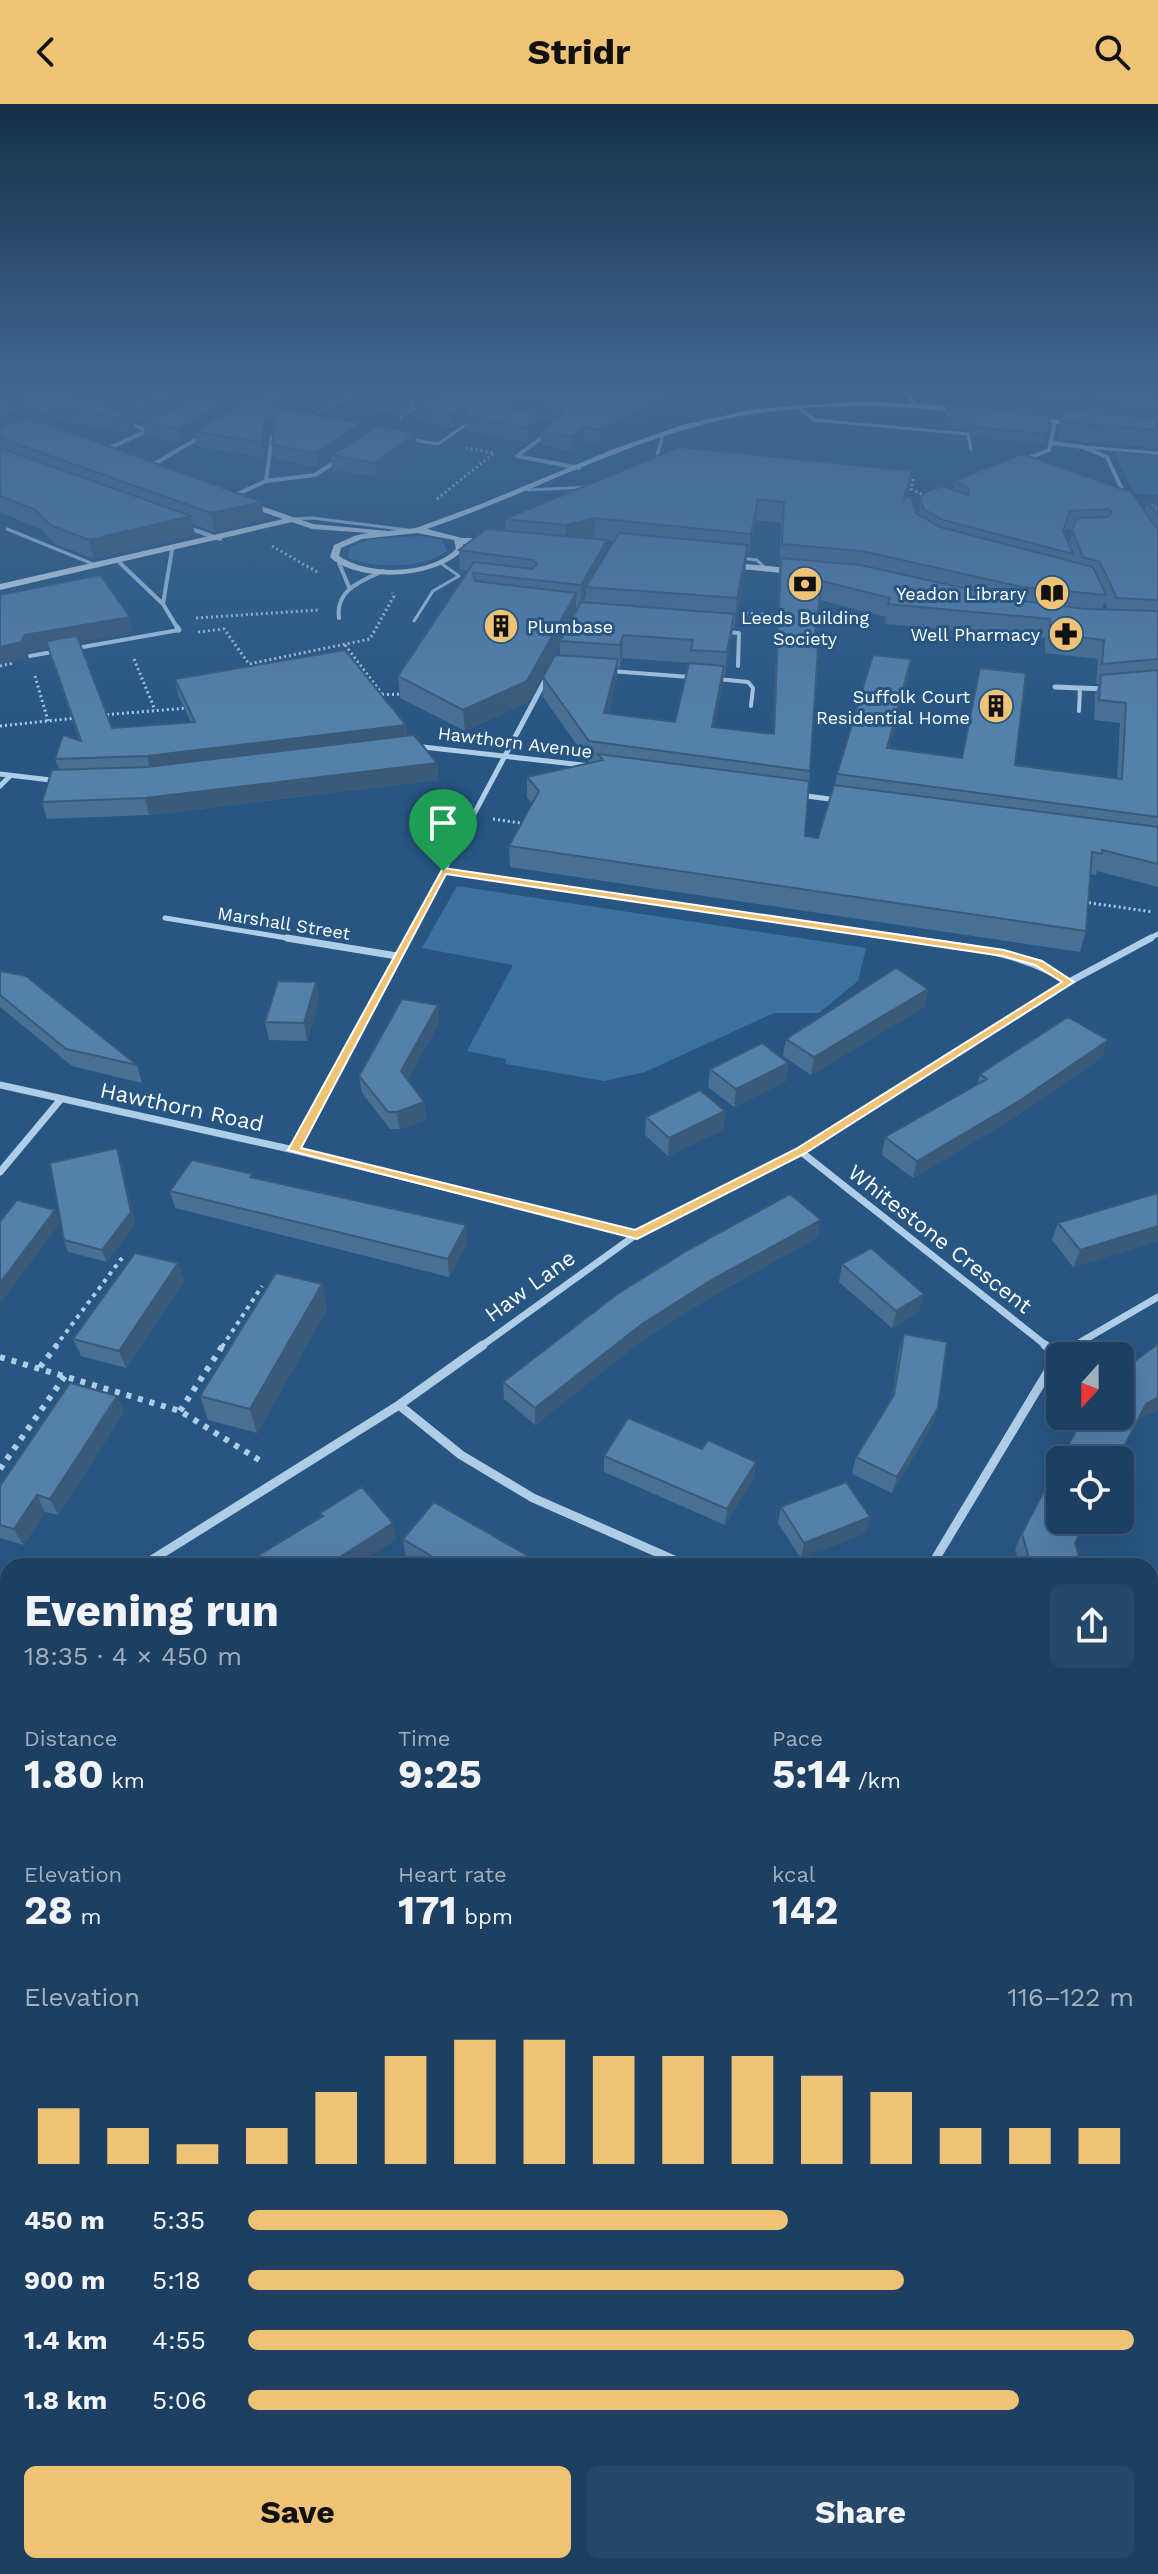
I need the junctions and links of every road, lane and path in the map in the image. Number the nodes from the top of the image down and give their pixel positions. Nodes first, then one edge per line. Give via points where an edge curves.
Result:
1 (257, 506) edge
2 (490, 506) edge
3 (486, 508) junction
4 (476, 518) dead end
5 (293, 519) junction
6 (176, 523) edge
7 (312, 526) junction
8 (467, 528) dead end
9 (7, 529) dead end
10 (413, 530) junction
11 (247, 532) junction
12 (384, 532) junction
13 (220, 539) junction
14 (459, 539) junction
15 (505, 543) edge
16 (172, 550) junction
17 (334, 551) junction
18 (727, 557) edge
19 (119, 562) junction
20 (339, 563) junction
21 (707, 563) edge
22 (442, 564) junction
23 (98, 566) junction
24 (766, 569) junction
25 (383, 571) junction
26 (813, 573) edge
27 (459, 576) junction
28 (474, 578) edge
29 (346, 580) junction
30 (361, 581) junction
31 (0, 587) edge
32 (349, 587) junction
33 (163, 604) junction
34 (336, 609) junction
35 (732, 612) edge
36 (796, 617) edge
37 (339, 618) joint
38 (812, 618) edge
39 (828, 619) dead end
40 (174, 620) junction
41 (414, 621) dead end
42 (179, 630) junction
43 (725, 632) edge
44 (127, 639) junction
45 (345, 644) junction
46 (30, 656) joint
47 (738, 666) dead end
48 (550, 669) edge
49 (607, 671) edge
50 (701, 678) edge
51 (717, 679) edge
52 (1055, 687) dead end
53 (1115, 688) edge
54 (1080, 689) junction
55 (413, 694) edge
56 (383, 695) junction
57 (368, 696) edge
58 (751, 706) dead end
59 (200, 707) edge
60 (155, 710) junction
61 (1079, 711) dead end
62 (93, 716) edge
63 (78, 718) edge
64 (48, 721) junction
65 (0, 726) edge
66 (411, 746) edge
67 (508, 754) junction
68 (604, 767) edge
69 (0, 774) edge
70 (9, 777) junction
71 (73, 781) edge
72 (0, 786) edge
73 (794, 794) edge
74 (841, 800) edge
75 (474, 816) junction
76 (534, 825) edge
77 (443, 871) junction
78 (1069, 900) edge
79 (1158, 912) edge
80 (165, 918) dead end
81 (1158, 934) edge
82 (397, 956) junction
83 (1069, 982) junction
84 (0, 1085) edge
85 (61, 1099) junction
86 (294, 1150) junction
87 (800, 1151) junction
88 (0, 1172) edge
89 (637, 1234) junction
90 (122, 1258) dead end
91 (262, 1286) dead end
92 (1158, 1297) edge
93 (1080, 1342) edge
94 (1046, 1346) edge
95 (0, 1357) edge
96 (40, 1367) junction
97 (1046, 1375) edge
98 (65, 1376) junction
99 (399, 1405) junction
100 (180, 1411) junction
101 (0, 1469) edge
102 (286, 1476) junction
103 (155, 1558) edge
104 (670, 1558) edge
105 (936, 1558) edge

1 - 5 street
2 - 3 street
3 - 4 street
3 - 10 street
5 - 7 street
5 - 10 lane
5 - 11 street
6 - 13 street
7 - 12 street
7 - 17 street
8 - 14 street
9 - 23 lane
10 - 12 street
10 - 14 street
11 - 13 street
11 - 29 path via 325,577
12 - 17 street via 345,542
13 - 16 street
14 - 15 street
14 - 22 street via 456,556
16 - 19 street
16 - 33 street
17 - 20 street
18 - 24 lane via 757,560
19 - 23 street
19 - 33 street
20 - 25 street
20 - 29 street
21 - 24 street
22 - 25 street
22 - 27 lane
23 - 31 street
24 - 26 street
25 - 30 street
27 - 28 lane
27 - 41 lane via 433,591
29 - 32 street
30 - 32 street
30 - 45 path via 376,582 394,596 370,639
32 - 34 street
33 - 40 street
34 - 37 street
34 - 40 path
35 - 36 path
37 - 45 path via 329,619
38 - 39 path
40 - 42 street
42 - 44 lane
42 - 45 path via 224,629 249,664
43 - 47 lane via 739,633
44 - 46 lane
44 - 60 path
45 - 56 path
46 - 64 path
48 - 67 street
49 - 50 lane
51 - 58 lane via 748,682 753,688
52 - 54 street
53 - 54 street
54 - 61 lane
55 - 56 path
56 - 57 path
59 - 60 path
60 - 62 path
63 - 64 path
64 - 65 path
66 - 67 street, Hawthorn Avenue
67 - 68 street, Hawthorn Avenue
67 - 75 street
69 - 70 street
70 - 71 street
70 - 72 street
73 - 74 street
75 - 76 path
75 - 77 street
77 - 82 street
77 - 83 street via 1004,953 1039,963
78 - 79 path
80 - 82 street, Marshall Street
81 - 83 street, Haw Lane
82 - 86 street
83 - 87 street, Haw Lane
84 - 85 street, Hawthorn Road
85 - 86 street, Hawthorn Road
85 - 88 street
86 - 89 street, Hawthorn Road
87 - 89 street, Haw Lane
87 - 94 street, Whitestone Crescent
89 - 99 street, Haw Lane
90 - 96 path
91 - 100 path
92 - 93 street
95 - 96 path
96 - 98 path
97 - 105 street
98 - 100 path
98 - 101 path
99 - 102 street, Haw Lane
99 - 104 street via 461,1455 533,1498
100 - 102 path
102 - 103 street, Haw Lane

